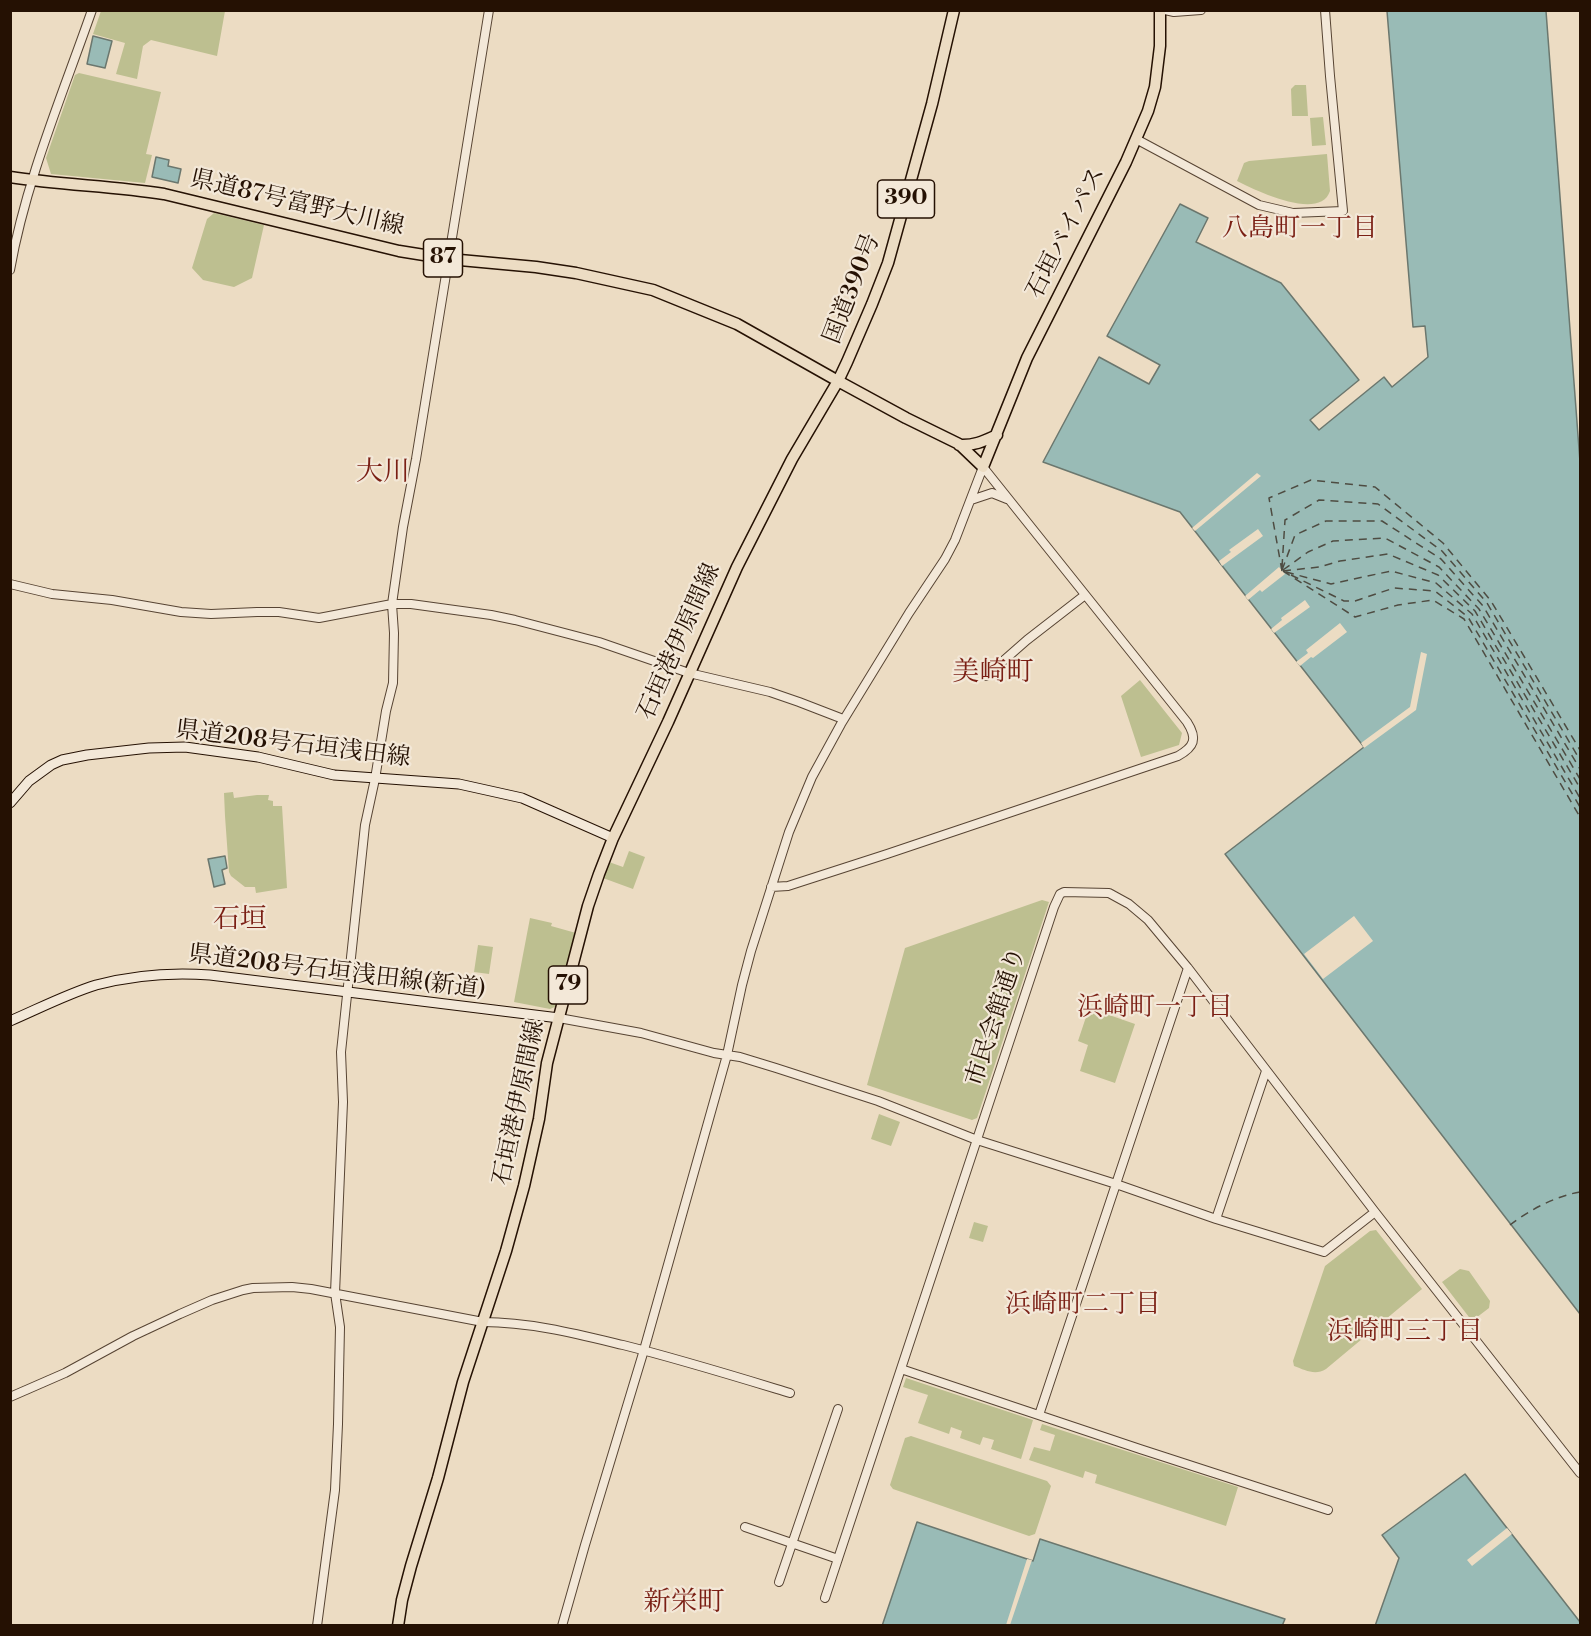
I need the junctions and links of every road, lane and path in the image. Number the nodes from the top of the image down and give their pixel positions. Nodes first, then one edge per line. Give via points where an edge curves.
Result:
1 (92, 10) edge
2 (489, 10) edge
3 (954, 10) edge
4 (1160, 10) edge
5 (1165, 10) edge
6 (1201, 10) edge
7 (1325, 10) edge
8 (1136, 139) junction
9 (10, 177) edge
10 (32, 180) junction
11 (448, 259) junction
12 (10, 270) edge
13 (838, 381) junction
14 (997, 435) junction
15 (959, 444) junction
16 (983, 467) junction
17 (971, 500) junction
18 (1011, 501) junction
19 (10, 584) edge
20 (1085, 595) junction
21 (393, 604) junction
22 (689, 673) junction
23 (986, 676) dead end
24 (843, 719) junction
25 (375, 779) junction
26 (10, 803) edge
27 (613, 838) junction
28 (771, 887) junction
29 (1188, 968) junction
30 (347, 992) junction
31 (559, 1018) junction
32 (10, 1021) edge
33 (727, 1055) junction
34 (1266, 1071) junction
35 (977, 1140) junction
36 (1116, 1184) junction
37 (1376, 1212) junction
38 (1216, 1219) junction
39 (335, 1293) junction
40 (483, 1322) junction
41 (644, 1350) junction
42 (901, 1369) junction
43 (790, 1393) dead end
44 (10, 1397) edge
45 (838, 1409) dead end
46 (1039, 1415) junction
47 (1581, 1473) edge
48 (1328, 1510) dead end
49 (745, 1527) dead end
50 (792, 1543) junction
51 (838, 1559) junction
52 (779, 1582) dead end
53 (825, 1598) dead end
54 (317, 1626) edge
55 (398, 1626) edge
56 (562, 1626) edge

1 - 10 street
2 - 11 street
3 - 13 main road, 国道390号 / 390 via 888,263
4 - 8 main road, 石垣バイパス via 1155,87
5 - 6 street
7 - 8 street via 1343,211 1293,213 1259,205
8 - 14 main road, 石垣バイパス via 1027,358
9 - 10 main road, 県道87号富野大川線 / 87
10 - 11 main road, 県道87号富野大川線 / 87 via 164,194 365,244
10 - 12 street
11 - 13 main road, 県道87号富野大川線 / 87 via 576,273 653,290 737,324
11 - 21 street
13 - 15 main road, 国道390号
13 - 22 main road, 石垣港伊原間線 / 79 via 772,498
14 - 15 main road via 971,445
14 - 16 main road, 石垣バイパス
15 - 16 main road, 国道390号
16 - 17 street
16 - 18 street
17 - 18 street via 992,493
17 - 24 street via 945,559
18 - 20 street
19 - 21 street via 52,594 211,614 279,612 319,618
20 - 23 street
20 - 28 street via 1187,722 1193,740 1190,749 887,854 788,886
21 - 22 street via 515,620 599,642
21 - 25 street via 393,683
22 - 24 street via 770,692
22 - 27 main road, 石垣港伊原間線 / 79
24 - 28 street via 812,777
25 - 26 main road, 県道208号石垣浅田線 via 334,775 204,749 149,748 62,760 29,781
25 - 27 main road, 県道208号石垣浅田線 via 459,784 522,798
25 - 30 street via 364,825
27 - 31 main road, 石垣港伊原間線 / 79 via 588,906
28 - 33 street via 742,985
29 - 34 street
29 - 35 street, 市民会館通り via 1129,903 1109,894 1060,894
29 - 36 street
30 - 31 main road, 県道208号石垣浅田線(新道)
30 - 32 main road, 県道208号石垣浅田線(新道) via 210,975 163,974 94,986
30 - 39 street via 341,1052 343,1102
31 - 33 street
31 - 40 main road, 石垣港伊原間線 / 79 via 524,1186
33 - 35 street via 860,1095
33 - 41 street
34 - 37 street
34 - 38 street
35 - 36 street
35 - 42 street, 市民会館通り
36 - 38 street
36 - 46 street
37 - 38 street via 1324,1252
37 - 47 street
39 - 40 street
39 - 44 street via 292,1287 243,1290 180,1314
39 - 54 street via 340,1327 335,1490
40 - 41 street via 538,1326
40 - 55 main road, 石垣港伊原間線 / 79 via 411,1566
41 - 43 street
41 - 56 street
42 - 46 street
42 - 51 street, 市民会館通り
45 - 50 street
46 - 48 street
49 - 50 street
50 - 51 street
50 - 52 street
51 - 53 street, 市民会館通り

